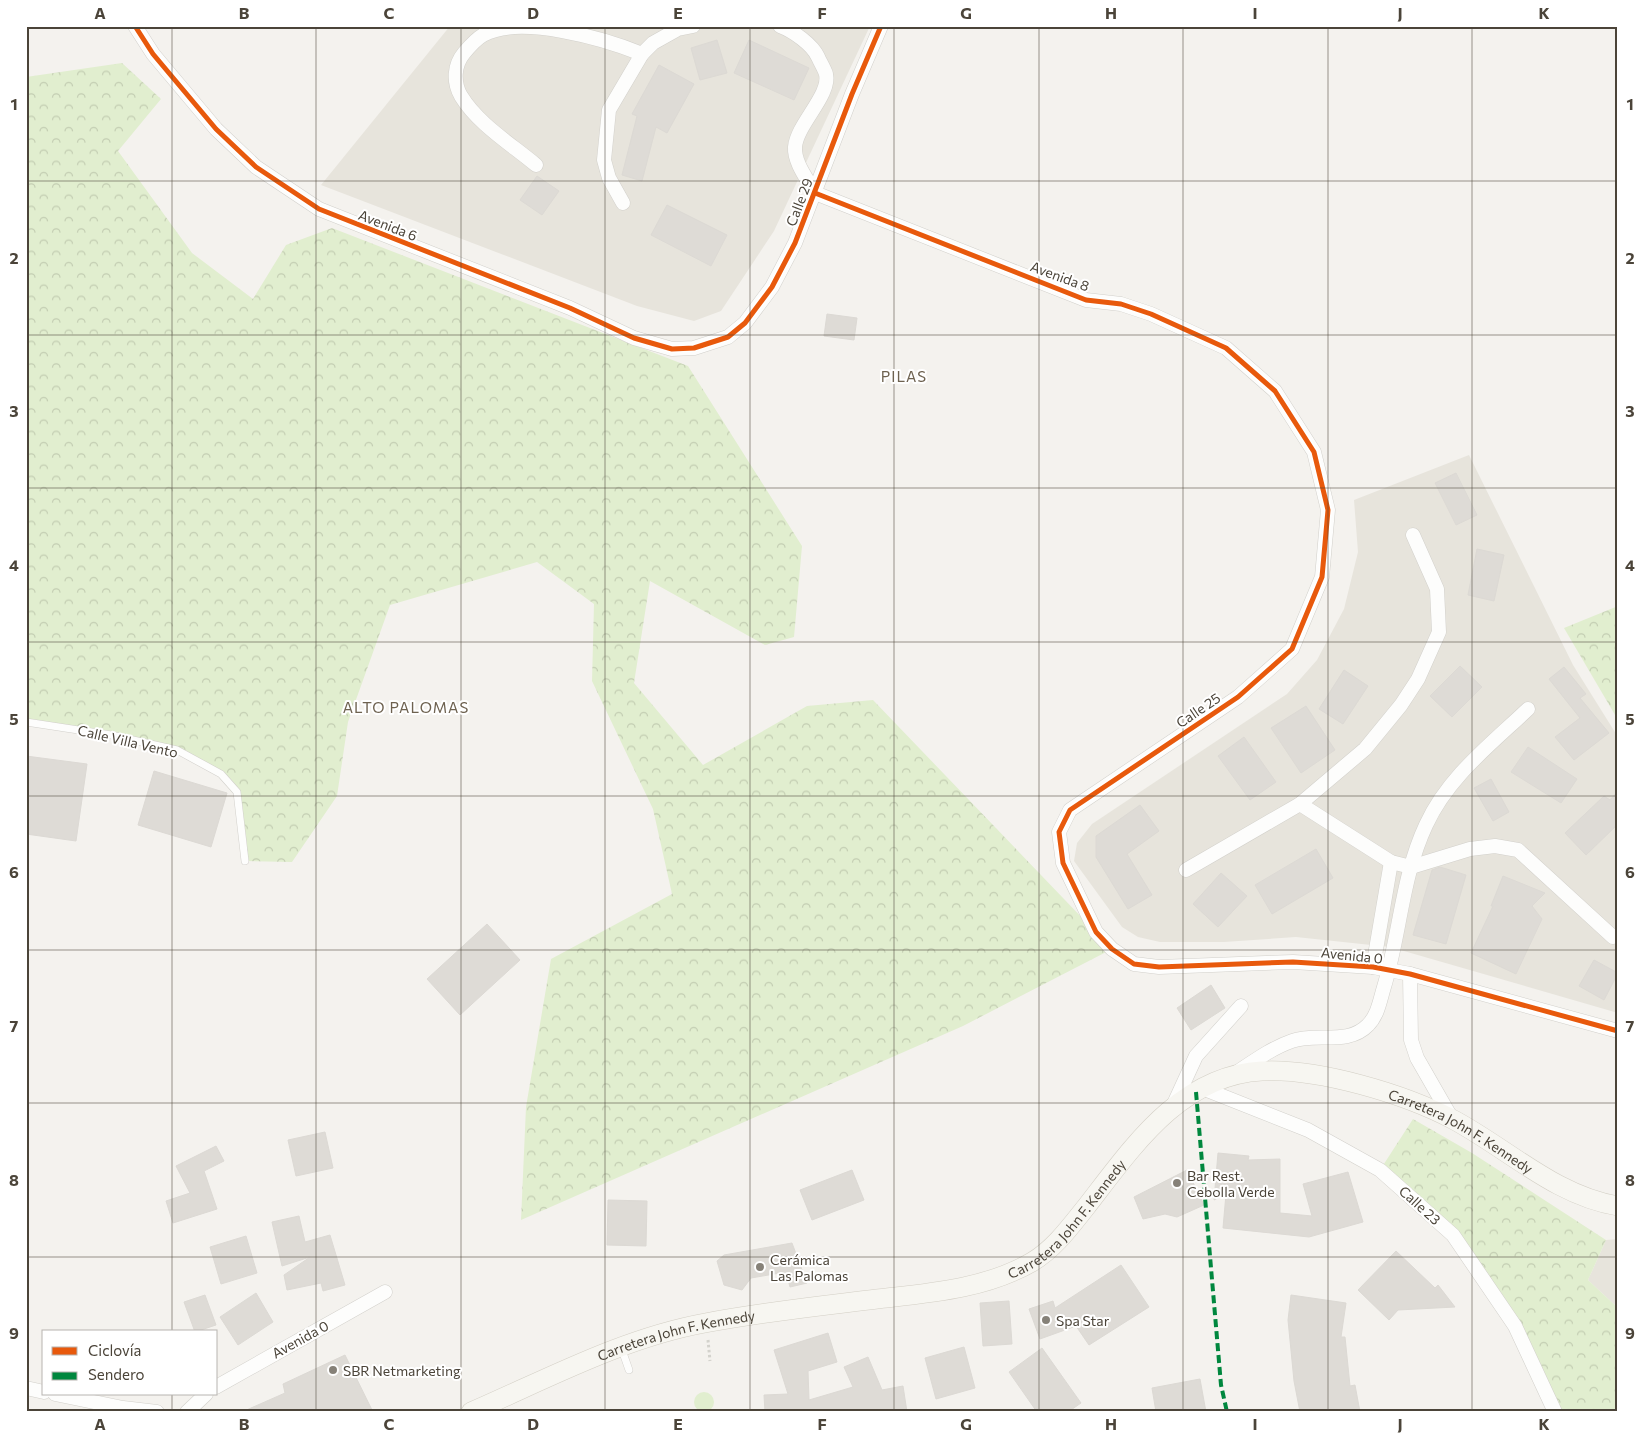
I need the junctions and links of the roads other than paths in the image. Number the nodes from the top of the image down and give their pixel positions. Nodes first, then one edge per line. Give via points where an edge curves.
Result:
1 (135, 26) edge
2 (693, 26) edge
3 (780, 26) edge
4 (881, 26) edge
5 (642, 54) junction
6 (536, 165) dead end
7 (815, 193) junction
8 (623, 203) dead end
9 (694, 348) joint
10 (1314, 452) joint
11 (1413, 535) dead end
12 (1528, 709) dead end
13 (26, 722) edge
14 (1300, 804) junction
15 (245, 861) dead end
16 (1391, 862) junction
17 (1411, 867) junction
18 (1186, 870) dead end
19 (1613, 937) dead end
20 (1112, 949) joint
21 (1373, 966) junction
22 (1390, 970) junction
23 (1410, 974) junction
24 (1241, 1006) dead end
25 (1618, 1031) edge
26 (1233, 1074) junction
27 (1202, 1088) junction
28 (1173, 1106) junction
29 (1452, 1119) junction
30 (1618, 1206) edge
31 (385, 1292) dead end
32 (621, 1347) junction
33 (629, 1370) dead end
34 (218, 1386) edge
35 (26, 1388) edge
36 (42, 1392) edge
37 (65, 1396) edge
38 (204, 1396) edge
39 (157, 1412) edge
40 (186, 1412) edge
41 (471, 1412) edge
42 (1555, 1412) edge

1 - 9 street, Avenida 6 via 153,54 216,129 256,167 318,209 570,308 634,338 672,348
2 - 5 street via 678,29 653,43
3 - 7 street via 815,50 826,75 825,87 801,129 795,148 800,166
4 - 7 street, Calle 29
5 - 6 street via 607,40 556,29 503,28 483,35 471,45 458,60 455,79 460,94 472,112
5 - 8 street via 609,110 604,160 609,178
7 - 9 street, Calle 29 via 795,243 772,287 745,323 728,337
7 - 10 street, Avenida 8 via 1086,300 1121,304 1151,314 1226,348 1275,391
10 - 20 street, Calle 25 via 1328,510 1322,577 1292,649 1238,698 1070,810 1059,832 1063,863 1096,932
11 - 14 street via 1437,588 1439,632 1418,679 1401,705 1365,749
12 - 17 street via 1460,773 1440,798 1425,826
13 - 15 lane, Calle Villa Vento via 111,735 177,750 221,774 237,792
14 - 16 street
14 - 18 street
16 - 17 street
16 - 21 street
17 - 19 street via 1470,849 1495,846 1518,850
17 - 22 street
20 - 21 street, Avenida 0 via 1134,964 1159,967 1293,962
21 - 22 street, Avenida 0
22 - 23 street, Avenida 0
22 - 26 street, Avenida 0 via 1376,1013 1368,1025 1355,1034 1294,1040
23 - 25 street, Avenida 0
23 - 29 street via 1411,1040 1417,1058
24 - 28 street via 1196,1056
26 - 27 main road, Carretera John F. Kennedy
26 - 29 main road, Carretera John F. Kennedy via 1264,1070 1319,1076 1383,1091
27 - 28 main road, Carretera John F. Kennedy
27 - 42 street, Calle 23 via 1308,1130 1380,1170 1453,1235 1515,1326
28 - 32 main road, Carretera John F. Kennedy via 1138,1139 1063,1236 1034,1261 995,1280 942,1291 706,1322 647,1336
29 - 30 main road, Carretera John F. Kennedy via 1571,1192 1598,1203
31 - 34 street, Avenida 0
32 - 33 lane
32 - 41 main road, Carretera John F. Kennedy
35 - 36 street
37 - 39 street
38 - 40 street

